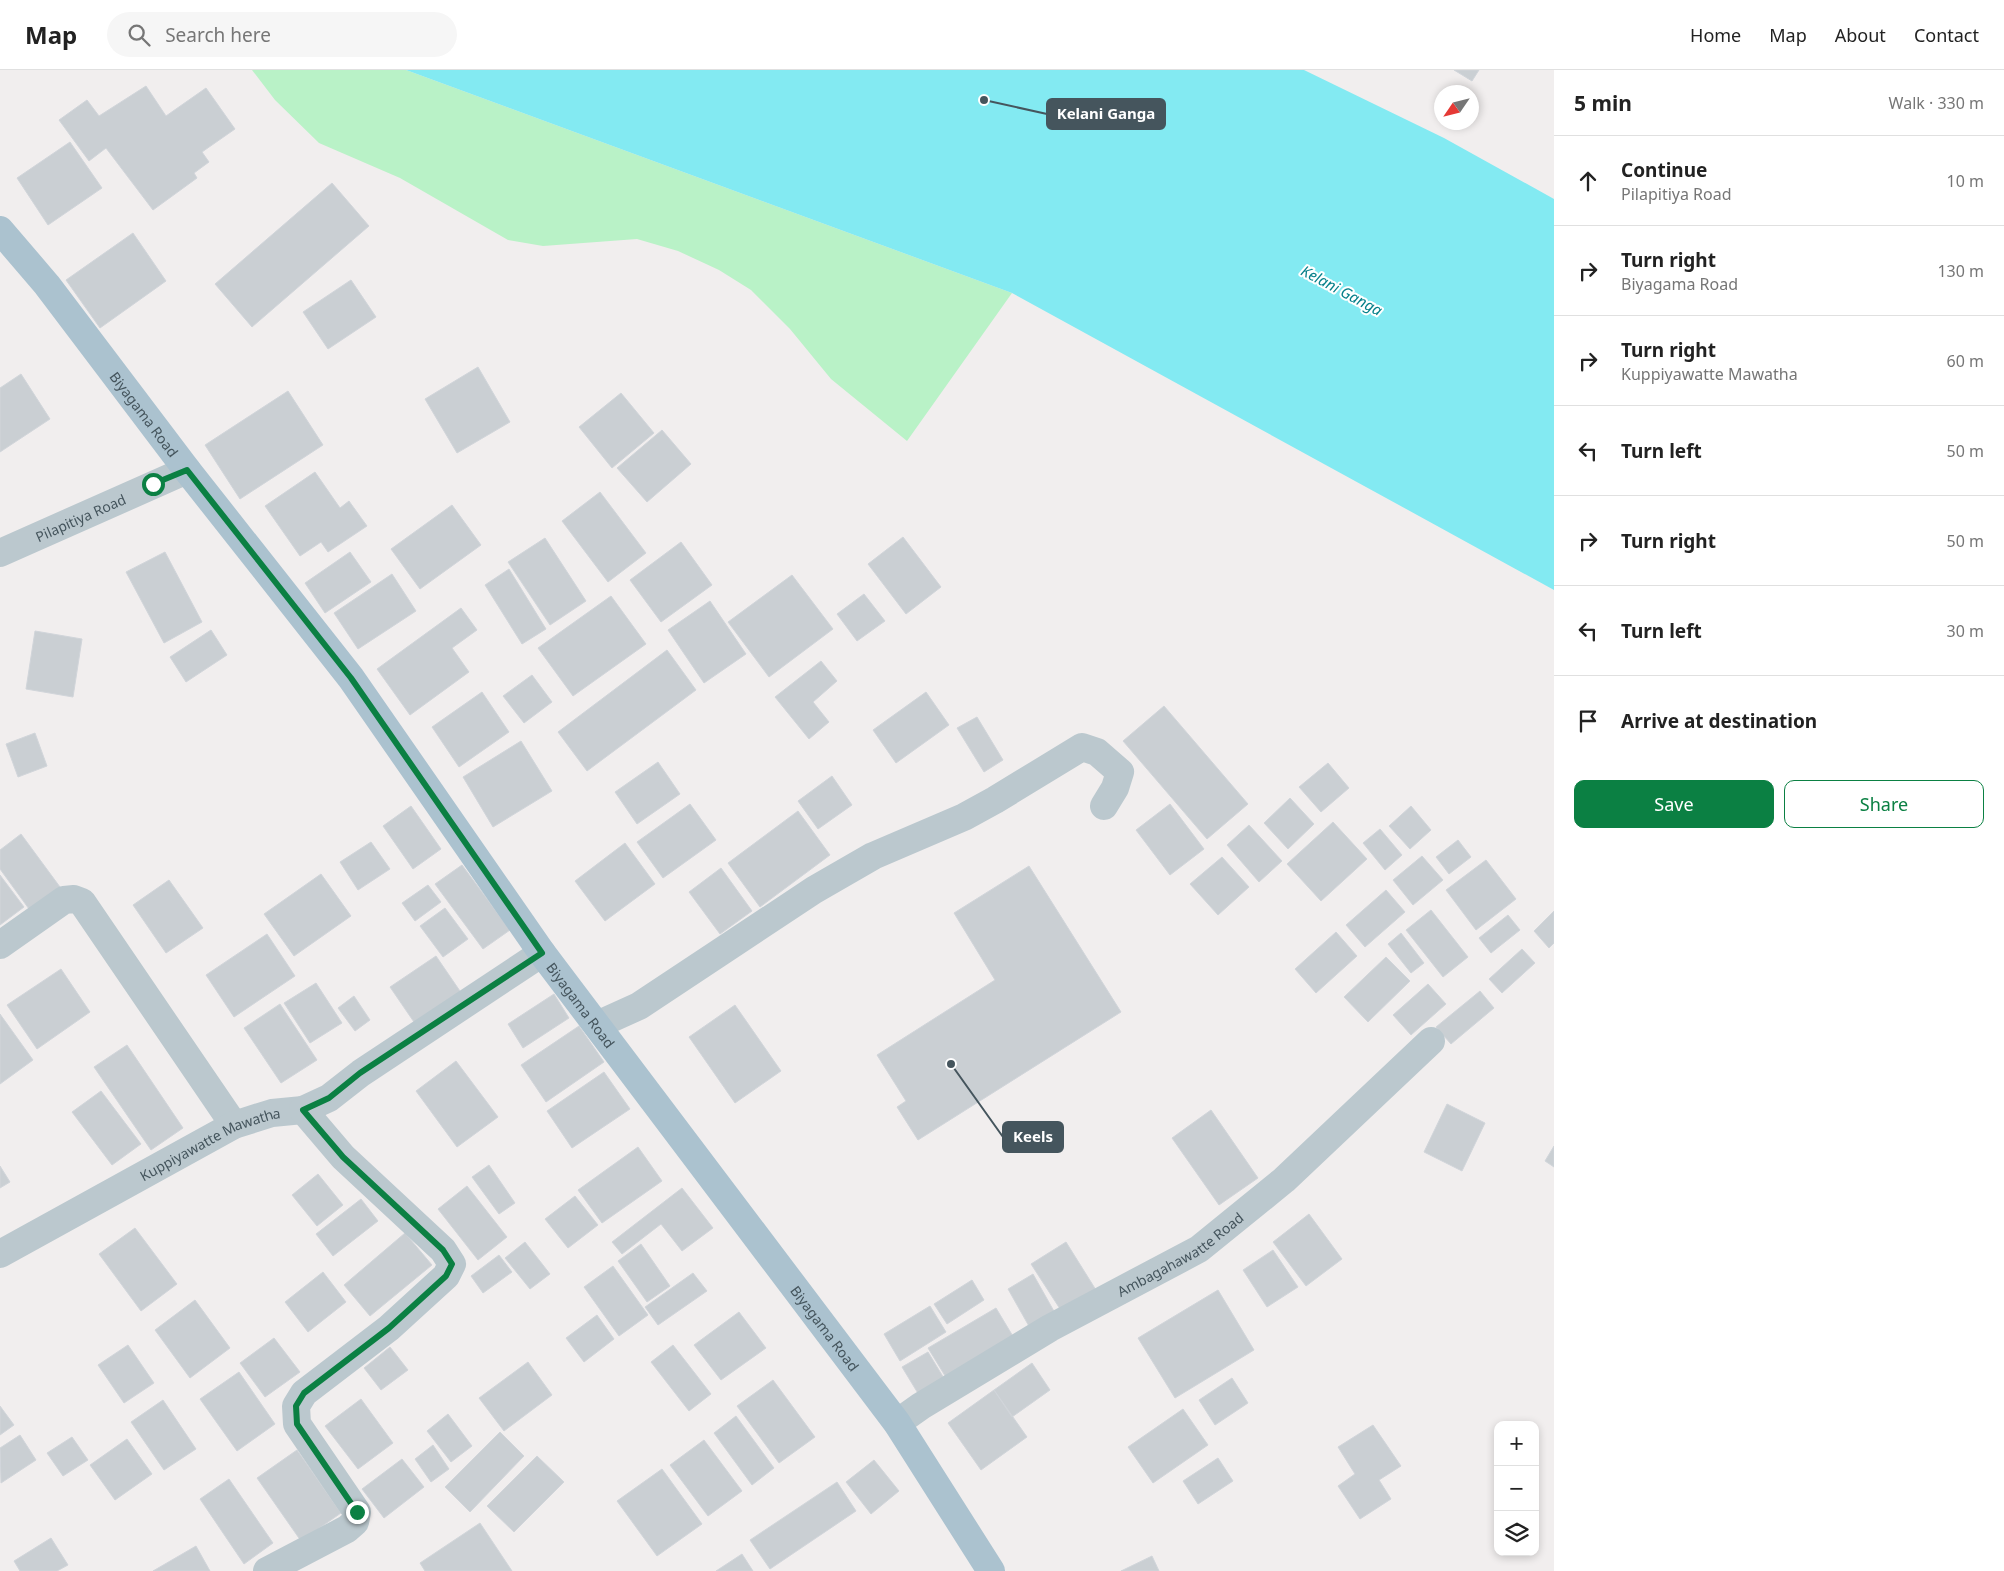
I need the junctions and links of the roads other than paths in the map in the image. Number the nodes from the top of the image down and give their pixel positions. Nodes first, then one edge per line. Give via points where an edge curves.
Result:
1 (0, 230) edge
2 (187, 470) junction
3 (0, 552) edge
4 (1104, 806) dead end
5 (0, 945) edge
6 (542, 953) junction
7 (597, 1026) junction
8 (1431, 1041) dead end
9 (303, 1110) junction
10 (234, 1125) junction
11 (0, 1254) edge
12 (898, 1423) junction
13 (267, 1571) edge
14 (991, 1571) edge

1 - 2 main road, Biyagama Road via 47,285
2 - 3 street, Pilapitiya Road
2 - 6 main road, Biyagama Road via 351,678
4 - 7 street via 1120,772 1096,752 1082,747 964,817 873,856 814,890 640,1006
5 - 10 street via 64,900 82,902
6 - 7 main road, Biyagama Road
6 - 9 street, Kuppiyawatte Mawatha via 329,1098
7 - 12 main road, Biyagama Road
8 - 12 street, Ambagahawatte Road via 1284,1180 1199,1249 1050,1328
9 - 10 street, Kuppiyawatte Mawatha via 272,1113
9 - 13 street via 343,1157 443,1250 452,1264 446,1276 389,1328 304,1393 296,1406 297,1424 357,1512 355,1522 347,1529
10 - 11 street, Kuppiyawatte Mawatha
12 - 14 main road, Biyagama Road

